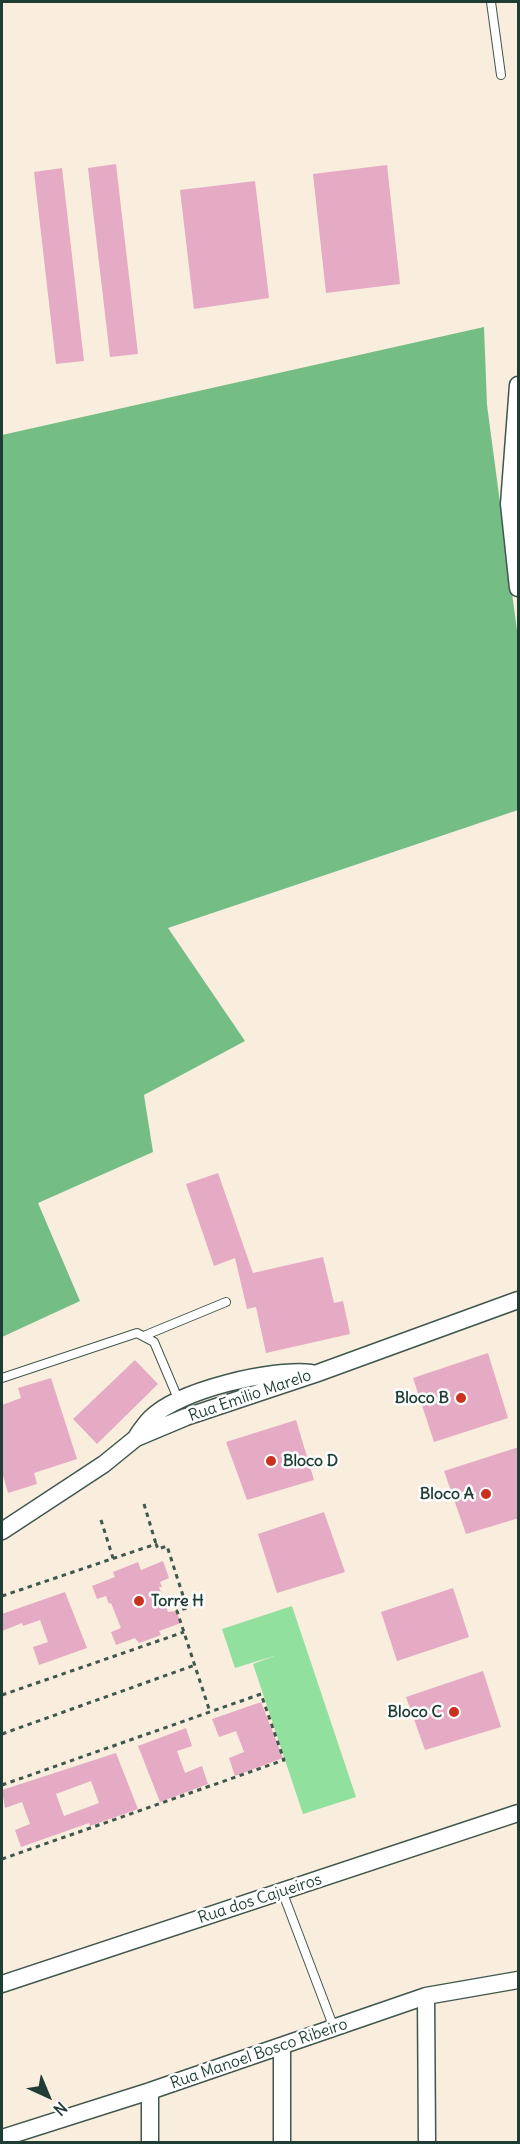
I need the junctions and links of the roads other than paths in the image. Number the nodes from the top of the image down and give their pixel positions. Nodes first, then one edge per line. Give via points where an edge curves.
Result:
1 (491, 2) edge
2 (501, 75) dead end
3 (519, 385) edge
4 (519, 588) edge
5 (519, 1300) edge
6 (226, 1302) dead end
7 (146, 1335) junction
8 (315, 1374) junction
9 (2, 1378) edge
10 (238, 1380) junction
11 (243, 1398) junction
12 (179, 1401) junction
13 (186, 1417) junction
14 (136, 1438) junction
15 (2, 1531) edge
16 (519, 1813) edge
17 (282, 1892) junction
18 (519, 1980) edge
19 (2, 1984) edge
20 (426, 1996) junction
21 (334, 2028) junction
22 (282, 2047) junction
23 (150, 2091) junction
24 (7, 2139) edge
25 (150, 2142) edge
26 (282, 2142) edge
27 (427, 2142) edge

1 - 2 lane
3 - 4 street via 509,504
5 - 8 street, Rua Emilio Marelo
6 - 7 lane
7 - 9 lane via 117,1338
7 - 12 lane via 154,1342
8 - 10 street via 291,1370
8 - 11 street, Rua Emilio Marelo
10 - 11 street
10 - 12 street
11 - 13 street, Rua Emilio Marelo
12 - 13 street
12 - 14 street via 152,1416
13 - 14 street, Rua Emilio Marelo
14 - 15 street, Rua Emilio Marelo via 104,1464
16 - 17 street, Rua dos Cajueiros
17 - 19 street, Rua dos Cajueiros
17 - 21 lane
18 - 20 street, Rua Manoel Bosco Ribeiro
20 - 21 street, Rua Manoel Bosco Ribeiro
20 - 27 street
21 - 22 street, Rua Manoel Bosco Ribeiro
22 - 23 street, Rua Manoel Bosco Ribeiro
22 - 26 street
23 - 24 street, Rua Manoel Bosco Ribeiro
23 - 25 street

